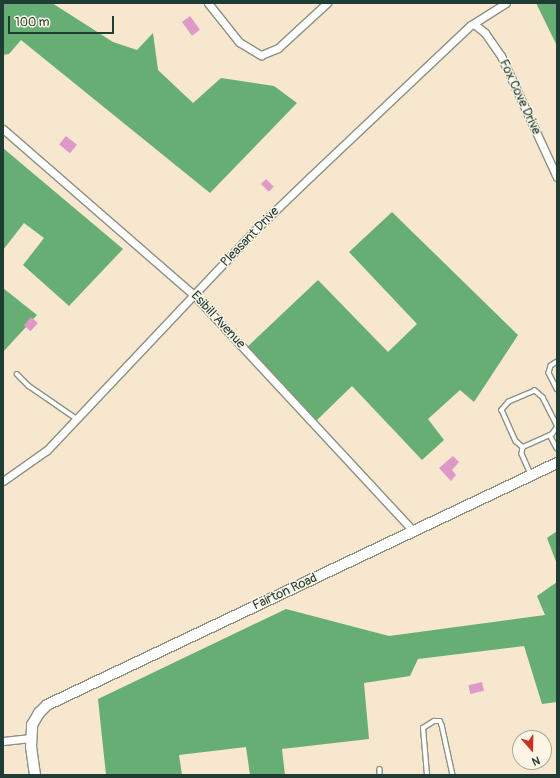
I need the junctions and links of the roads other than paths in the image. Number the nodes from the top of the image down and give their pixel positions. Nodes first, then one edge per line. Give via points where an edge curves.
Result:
1 (208, 3) edge
2 (327, 3) edge
3 (506, 3) edge
4 (474, 24) junction
5 (3, 130) edge
6 (557, 177) edge
7 (194, 294) junction
8 (557, 362) edge
9 (17, 374) dead end
10 (557, 389) edge
11 (77, 419) junction
12 (557, 427) edge
13 (550, 435) junction
14 (523, 447) junction
15 (557, 448) edge
16 (557, 463) edge
17 (532, 475) junction
18 (3, 481) edge
19 (413, 531) junction
20 (31, 738) junction
21 (3, 741) edge
22 (380, 769) dead end
23 (35, 775) edge
24 (380, 775) edge
25 (427, 775) edge
26 (453, 775) edge

1 - 2 street via 239,42 261,56 278,48
3 - 4 street, Pleasant Drive
4 - 6 street, Fox Cove Drive via 488,37 501,56
4 - 7 street, Pleasant Drive via 310,177
5 - 7 street, Esibill Avenue
7 - 11 street, Pleasant Drive
7 - 19 street, Esibill Avenue
8 - 10 lane via 551,366 549,373
9 - 11 lane via 28,386
11 - 18 street, Pleasant Drive via 47,450
12 - 13 lane
12 - 14 lane via 543,398 535,391 509,402 502,410 503,415 516,441
13 - 14 lane
13 - 15 lane
14 - 17 lane via 524,459
16 - 17 main road, Fairton Road
17 - 19 main road, Fairton Road
19 - 20 main road, Fairton Road via 47,705 35,719
20 - 21 street
20 - 23 main road, Fairton Road
22 - 24 lane
25 - 26 lane via 423,728 434,721 440,721 442,725

